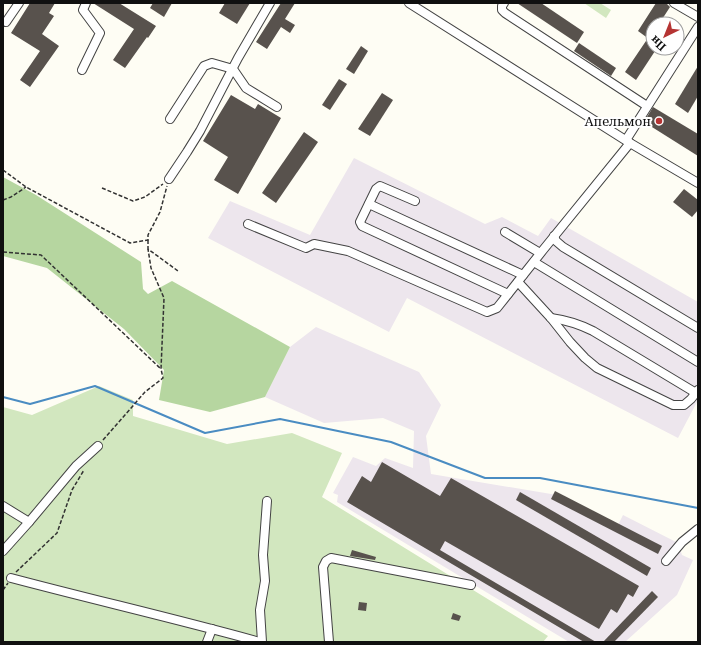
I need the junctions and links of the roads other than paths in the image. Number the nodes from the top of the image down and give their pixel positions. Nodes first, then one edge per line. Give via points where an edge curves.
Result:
1 (19, 3) edge
2 (86, 3) edge
3 (270, 3) edge
4 (409, 3) edge
5 (504, 3) edge
6 (674, 3) edge
7 (698, 18) edge
8 (6, 22) dead end
9 (698, 27) edge
10 (233, 69) junction
11 (82, 70) dead end
12 (647, 106) junction
13 (277, 107) dead end
14 (170, 119) dead end
15 (628, 141) junction
16 (169, 179) road end
17 (698, 183) edge
18 (416, 201) dead end
19 (368, 204) junction
20 (248, 224) dead end
21 (506, 232) dead end
22 (554, 236) junction
23 (540, 253) junction
24 (534, 262) junction
25 (523, 275) junction
26 (518, 282) junction
27 (508, 294) junction
28 (551, 318) junction
29 (698, 328) edge
30 (698, 362) edge
31 (697, 392) edge
32 (98, 446) road end
33 (267, 501) dead end
34 (3, 506) edge
35 (29, 522) junction
36 (698, 529) edge
37 (3, 552) edge
38 (666, 561) dead end
39 (11, 578) road end
40 (471, 585) dead end
41 (212, 629) junction
42 (208, 642) edge
43 (261, 642) edge
44 (329, 642) edge

1 - 8 street
2 - 11 street via 83,10 100,33
3 - 10 street
4 - 15 street
5 - 12 street via 502,10 505,13
6 - 7 street
9 - 12 street
10 - 13 street via 246,88
10 - 14 street via 212,63 204,66
10 - 16 street via 197,136
12 - 15 street
15 - 17 street
15 - 22 street
18 - 19 street via 380,186
19 - 25 street
19 - 27 street via 360,222 362,226
20 - 27 street via 306,248 314,244 348,251 487,312 497,308
21 - 23 street
22 - 23 street
22 - 29 street via 563,247
23 - 24 street
24 - 25 street
24 - 30 street
25 - 26 street
26 - 27 street
26 - 28 street
28 - 31 street via 566,320 593,331
28 - 31 street via 570,342 597,368 673,405 684,405
32 - 35 street via 76,466
33 - 43 street via 263,556 265,581 260,610
34 - 35 street
35 - 37 street
36 - 38 street via 682,542
39 - 41 street
40 - 44 street via 331,558 323,567
41 - 42 street
41 - 43 street

